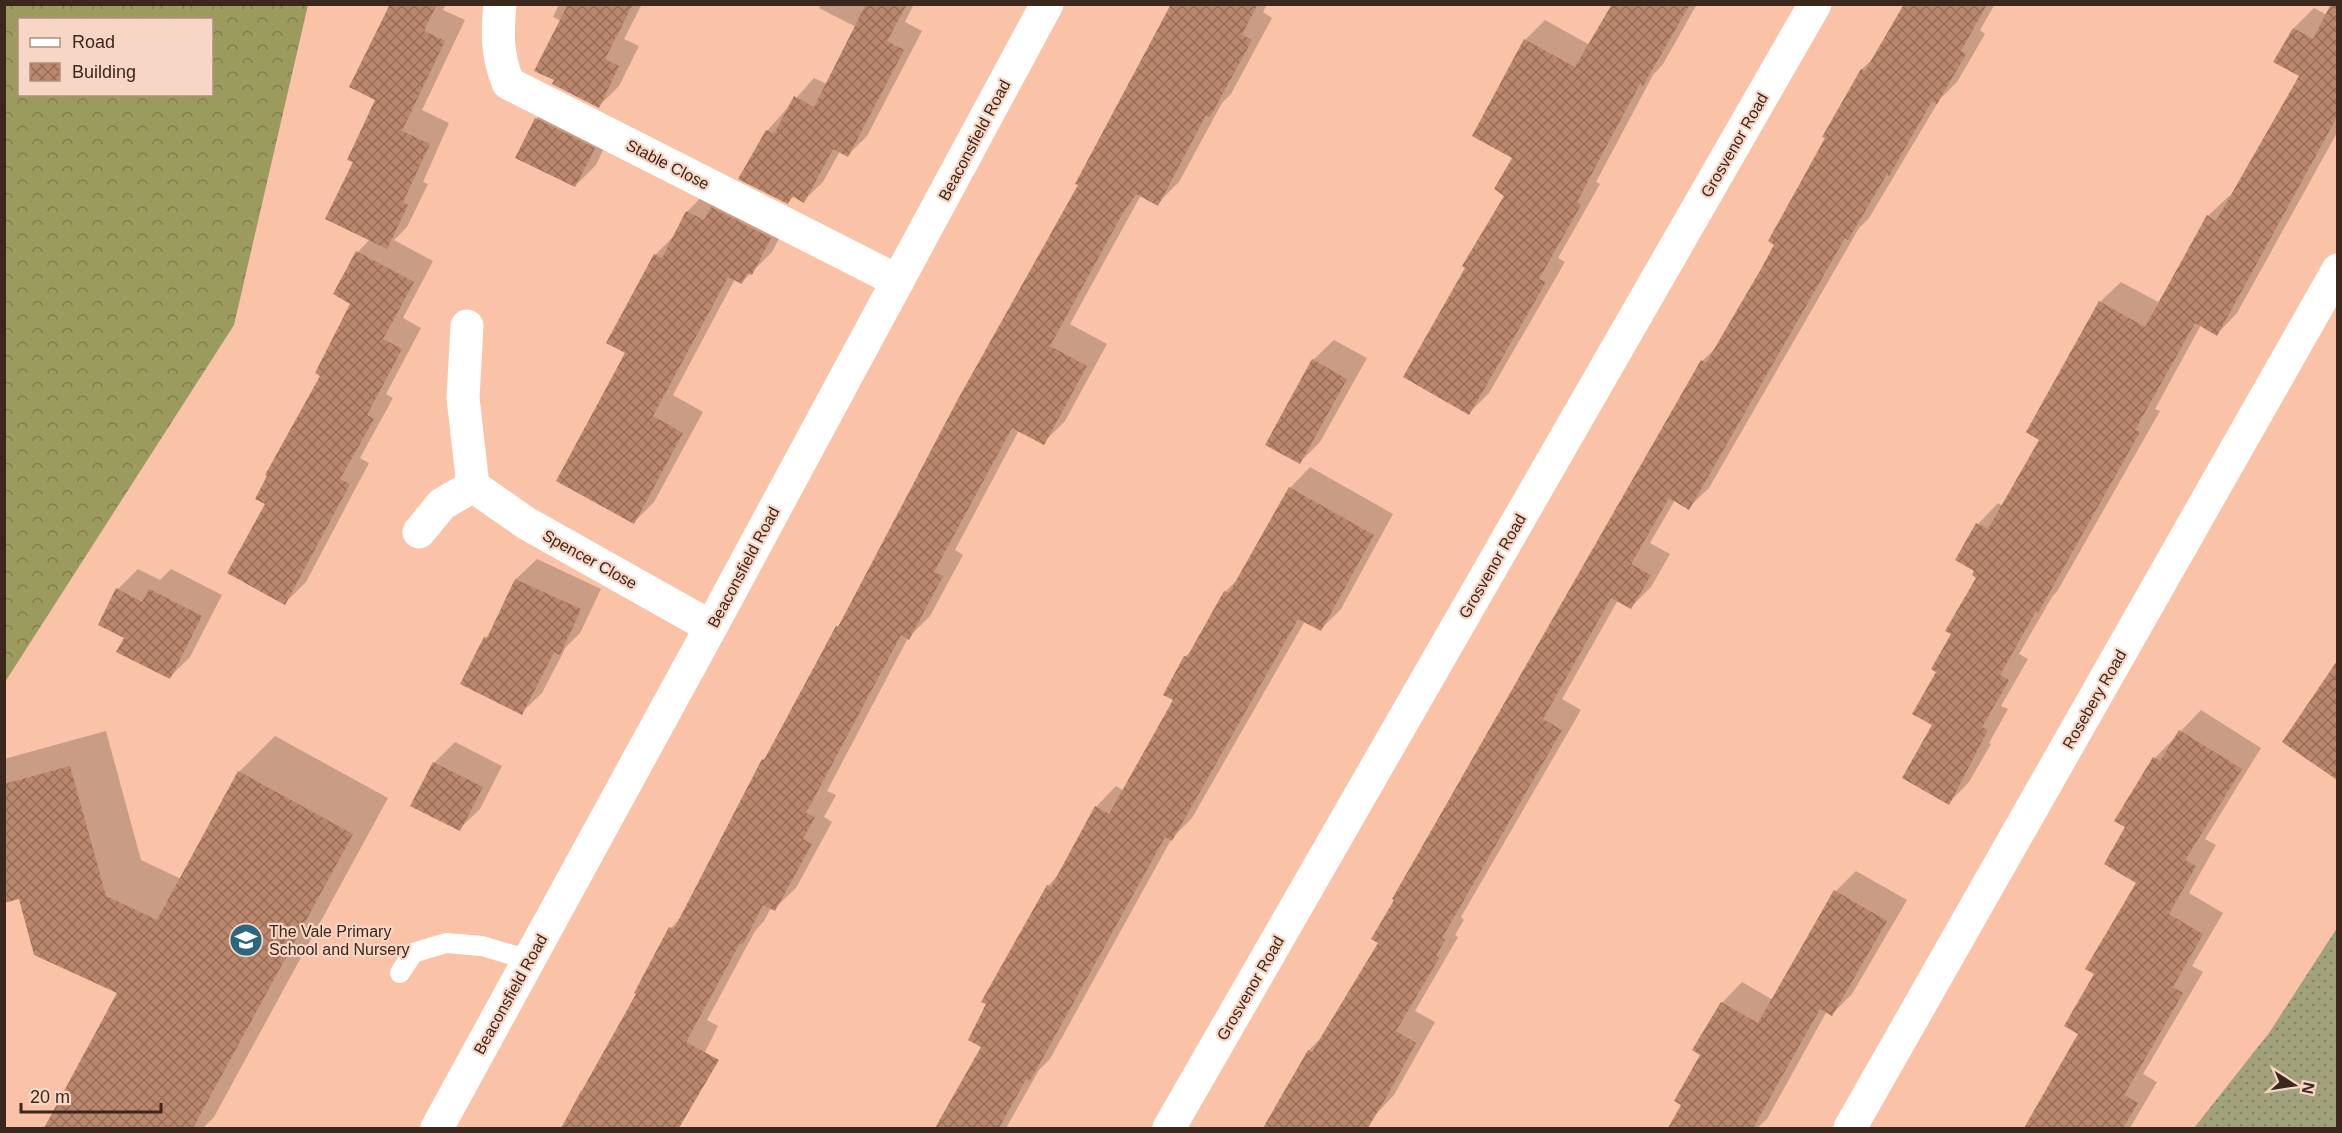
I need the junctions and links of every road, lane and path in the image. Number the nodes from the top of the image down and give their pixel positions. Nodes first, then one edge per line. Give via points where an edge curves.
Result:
1 (500, 4) edge
2 (1047, 4) edge
3 (1815, 4) edge
4 (2337, 270) edge
5 (898, 281) junction
6 (467, 326) dead end
7 (473, 486) junction
8 (419, 532) dead end
9 (711, 627) junction
10 (529, 960) junction
11 (400, 973) dead end
12 (436, 1128) edge
13 (1169, 1128) edge
14 (1850, 1128) edge

1 - 5 street, Stable Close via 497,36 508,82
2 - 5 street, Beaconsfield Road
3 - 13 street, Grosvenor Road
4 - 14 street, Rosebery Road
5 - 9 street, Beaconsfield Road
6 - 7 street via 464,398
7 - 8 street via 442,504
7 - 9 street, Spencer Close via 526,524
9 - 10 street, Beaconsfield Road
10 - 11 lane via 482,946 446,943 413,953
10 - 12 street, Beaconsfield Road

